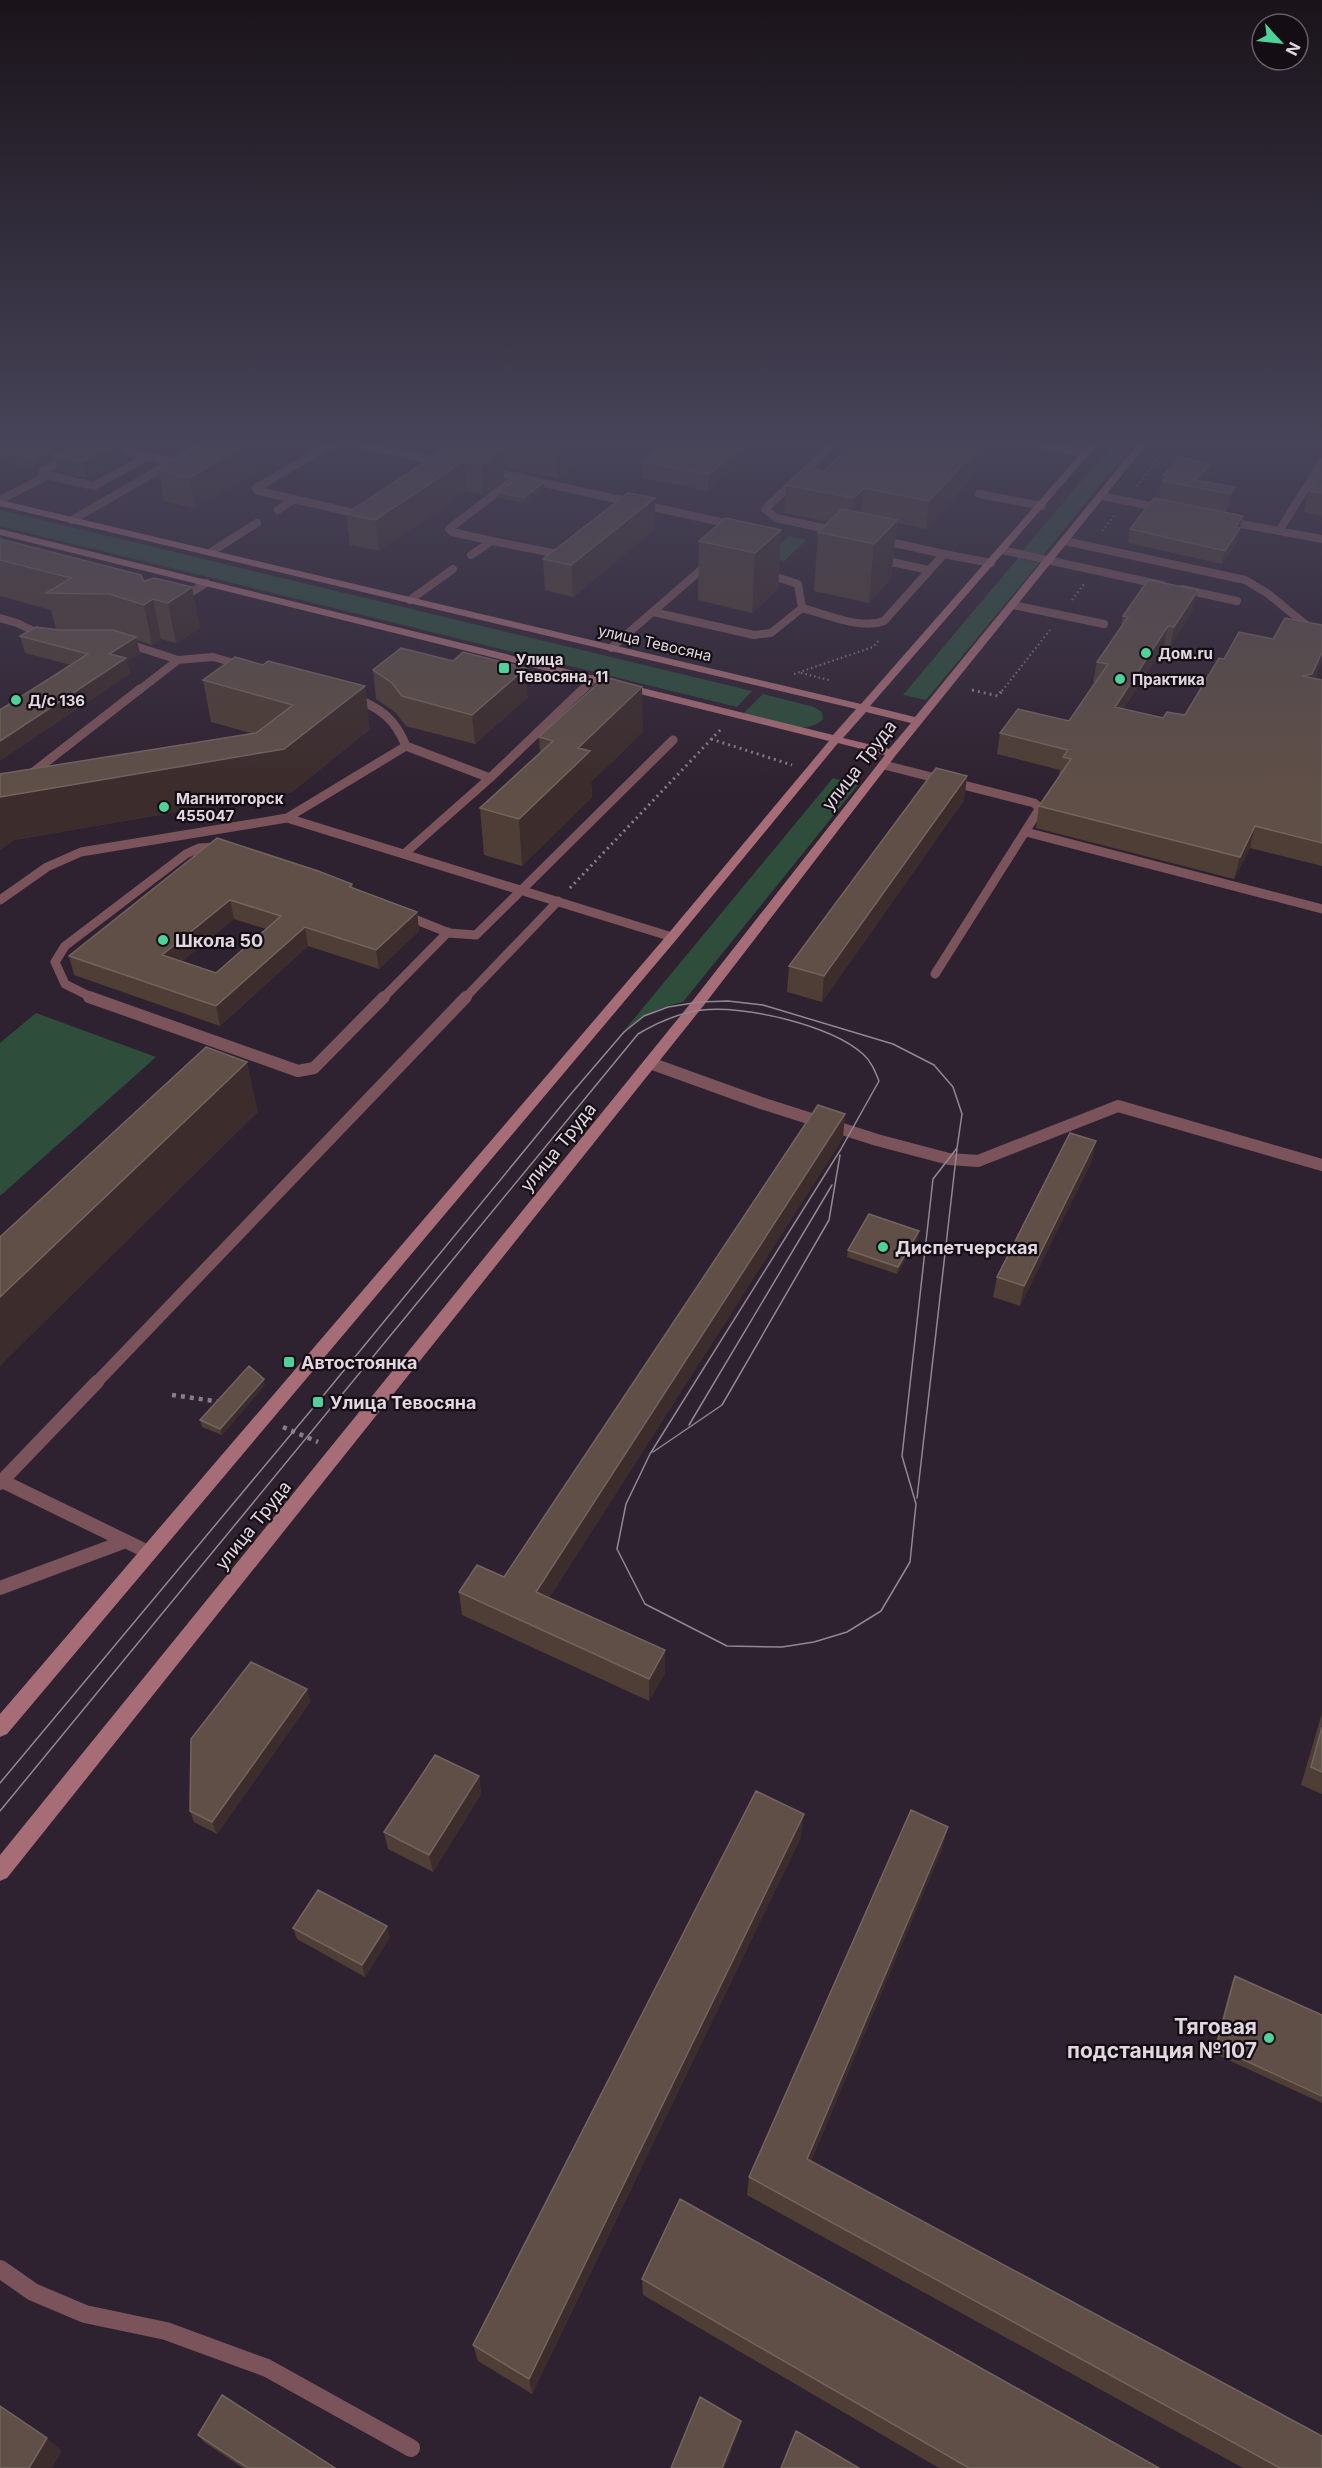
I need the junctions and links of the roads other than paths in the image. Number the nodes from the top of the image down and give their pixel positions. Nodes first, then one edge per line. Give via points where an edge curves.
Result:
1 (110, 559) edge
2 (241, 559) edge
3 (879, 559) edge
4 (939, 559) edge
5 (971, 559) edge
6 (994, 559) edge
7 (1045, 559) edge
8 (1149, 559) edge
9 (713, 560) joint
10 (1049, 560) junction
11 (724, 562) edge
12 (991, 563) junction
13 (453, 569) dead end
14 (929, 570) junction
15 (756, 571) edge
16 (206, 583) junction
17 (410, 600) junction
18 (1237, 601) dead end
19 (172, 605) edge
20 (1013, 605) junction
21 (802, 608) junction
22 (653, 612) junction
23 (0, 618) edge
24 (1104, 624) dead end
25 (131, 631) edge
26 (1322, 638) edge
27 (53, 639) edge
28 (611, 648) junction
29 (178, 660) junction
30 (255, 669) edge
31 (594, 679) junction
32 (342, 693) edge
33 (863, 708) junction
34 (918, 722) junction
35 (836, 739) junction
36 (673, 740) dead end
37 (406, 746) junction
38 (888, 759) junction
39 (490, 778) junction
40 (19, 783) edge
41 (287, 818) junction
42 (1026, 832) junction
43 (233, 852) edge
44 (404, 854) junction
45 (523, 890) junction
46 (0, 900) edge
47 (558, 901) junction
48 (1322, 909) edge
49 (396, 912) edge
50 (448, 932) junction
51 (672, 937) junction
52 (936, 974) dead end
53 (650, 1063) junction
54 (1322, 1165) edge
55 (1, 1481) edge
56 (126, 1541) junction
57 (150, 1553) junction
58 (0, 1588) edge
59 (0, 1728) edge
60 (0, 1871) edge
61 (0, 2269) edge
62 (411, 2448) dead end

1 - 16 main road
2 - 17 main road, улица Тевосяна
3 - 14 lane
4 - 14 lane
5 - 12 lane
6 - 12 main road, улица Труда
7 - 10 lane
8 - 26 lane via 1245,580
9 - 11 lane
9 - 22 lane
10 - 18 lane
10 - 20 main road, улица Труда
12 - 33 main road, улица Труда
13 - 17 lane
14 - 21 lane via 880,623 864,624
15 - 21 lane via 798,584
16 - 19 lane
16 - 31 main road
17 - 28 main road, улица Тевосяна
20 - 24 lane
20 - 34 main road, улица Труда
21 - 22 lane via 771,633 754,635
22 - 28 lane
23 - 27 lane
25 - 29 lane via 118,640
28 - 33 main road, улица Тевосяна
29 - 30 lane via 213,657
29 - 40 lane
31 - 35 main road
31 - 39 lane
32 - 37 lane via 389,714
33 - 34 main road, улица Тевосяна
33 - 35 main road, улица Труда
34 - 38 main road, улица Труда
35 - 38 main road
35 - 51 main road, улица Труда
36 - 45 lane
37 - 39 lane
37 - 41 lane
38 - 42 lane via 1037,805 1040,810
38 - 53 main road, улица Труда
39 - 44 lane
41 - 44 lane
41 - 46 lane via 81,852 47,867
42 - 48 lane
42 - 52 lane
43 - 50 lane via 212,847 186,854 65,946 55,962 65,984 81,994 306,1071 314,1068
44 - 45 lane
45 - 47 lane
45 - 50 lane via 476,935
47 - 51 lane
47 - 55 lane
49 - 50 lane
51 - 57 main road, улица Труда
53 - 54 lane via 761,1103 949,1159 978,1161 1119,1106
53 - 60 main road, улица Труда
55 - 56 lane
56 - 57 lane
56 - 58 lane
57 - 59 main road, улица Труда
61 - 62 lane via 33,2292 85,2314 166,2331 267,2368

